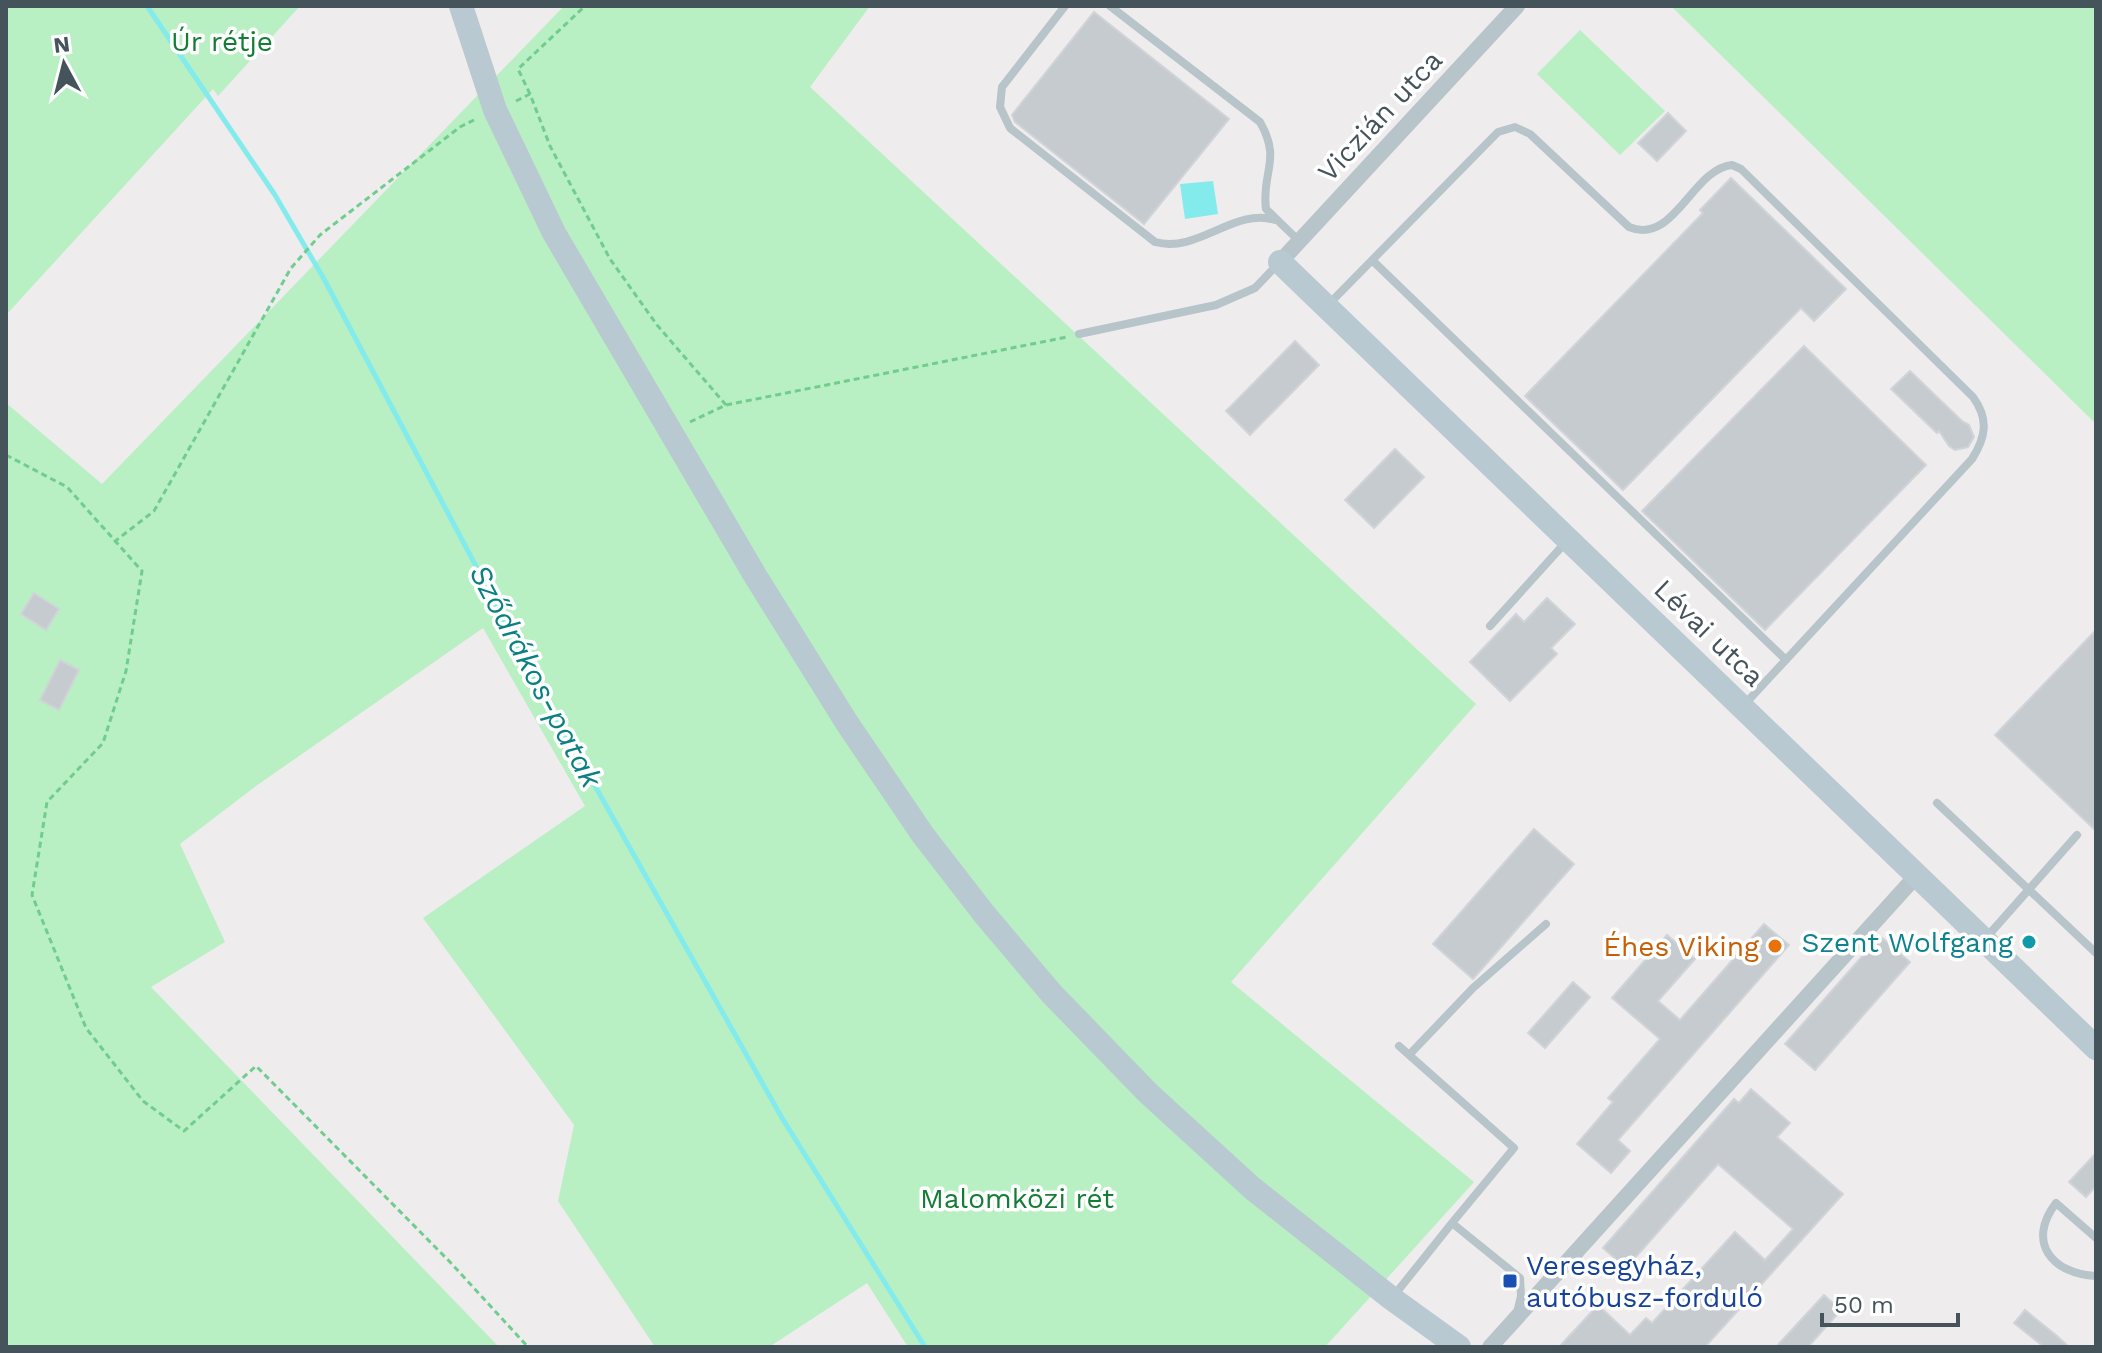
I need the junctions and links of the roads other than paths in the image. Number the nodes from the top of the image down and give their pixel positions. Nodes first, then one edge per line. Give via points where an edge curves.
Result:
1 (461, 6) edge
2 (1065, 6) edge
3 (1110, 6) edge
4 (1517, 6) edge
5 (1275, 220) junction
6 (1299, 241) junction
7 (1373, 261) junction
8 (1280, 262) junction
9 (1327, 307) junction
10 (1079, 334) road end
11 (1569, 540) junction
12 (1490, 626) dead end
13 (1786, 660) junction
14 (1742, 707) junction
15 (1937, 803) dead end
16 (2077, 835) dead end
17 (1917, 875) junction
18 (2029, 890) junction
19 (1546, 924) dead end
20 (1984, 939) junction
21 (2096, 953) edge
22 (1399, 1046) dead end
23 (2096, 1048) edge
24 (1409, 1055) junction
25 (1452, 1223) junction
26 (2096, 1238) edge
27 (2096, 1276) edge
28 (1391, 1298) junction
29 (1516, 1318) junction
30 (1459, 1347) edge
31 (1490, 1347) edge

1 - 28 main road via 495,110 554,233 756,577 915,824 1051,993 1148,1093 1252,1188
2 - 5 lane via 1002,87 1000,107 1010,128 1155,242 1181,244 1248,218
3 - 5 lane via 1260,122 1271,151 1266,209
4 - 6 street, Viczián utca
5 - 6 lane
6 - 8 street, Viczián utca
7 - 9 lane
7 - 13 lane
7 - 13 lane via 1498,132 1515,127 1530,134 1639,231 1658,227 1715,170 1732,165 1741,169 1867,289 1973,397 1984,417 1984,437 1972,459
8 - 9 main road, Lévai utca
8 - 10 lane via 1255,288 1216,305
9 - 11 main road, Lévai utca
11 - 12 lane
11 - 14 main road, Lévai utca
13 - 14 lane
14 - 17 main road, Lévai utca
15 - 18 lane
16 - 18 lane
17 - 20 main road, Lévai utca
17 - 29 street
18 - 20 lane
18 - 21 lane
19 - 24 lane via 1473,988
20 - 23 main road, Lévai utca
22 - 24 lane
24 - 25 lane via 1514,1148
25 - 28 lane
25 - 29 lane via 1520,1278
26 - 27 lane via 2056,1203 2049,1213 2043,1237 2052,1261 2080,1275
28 - 30 main road
29 - 31 street

